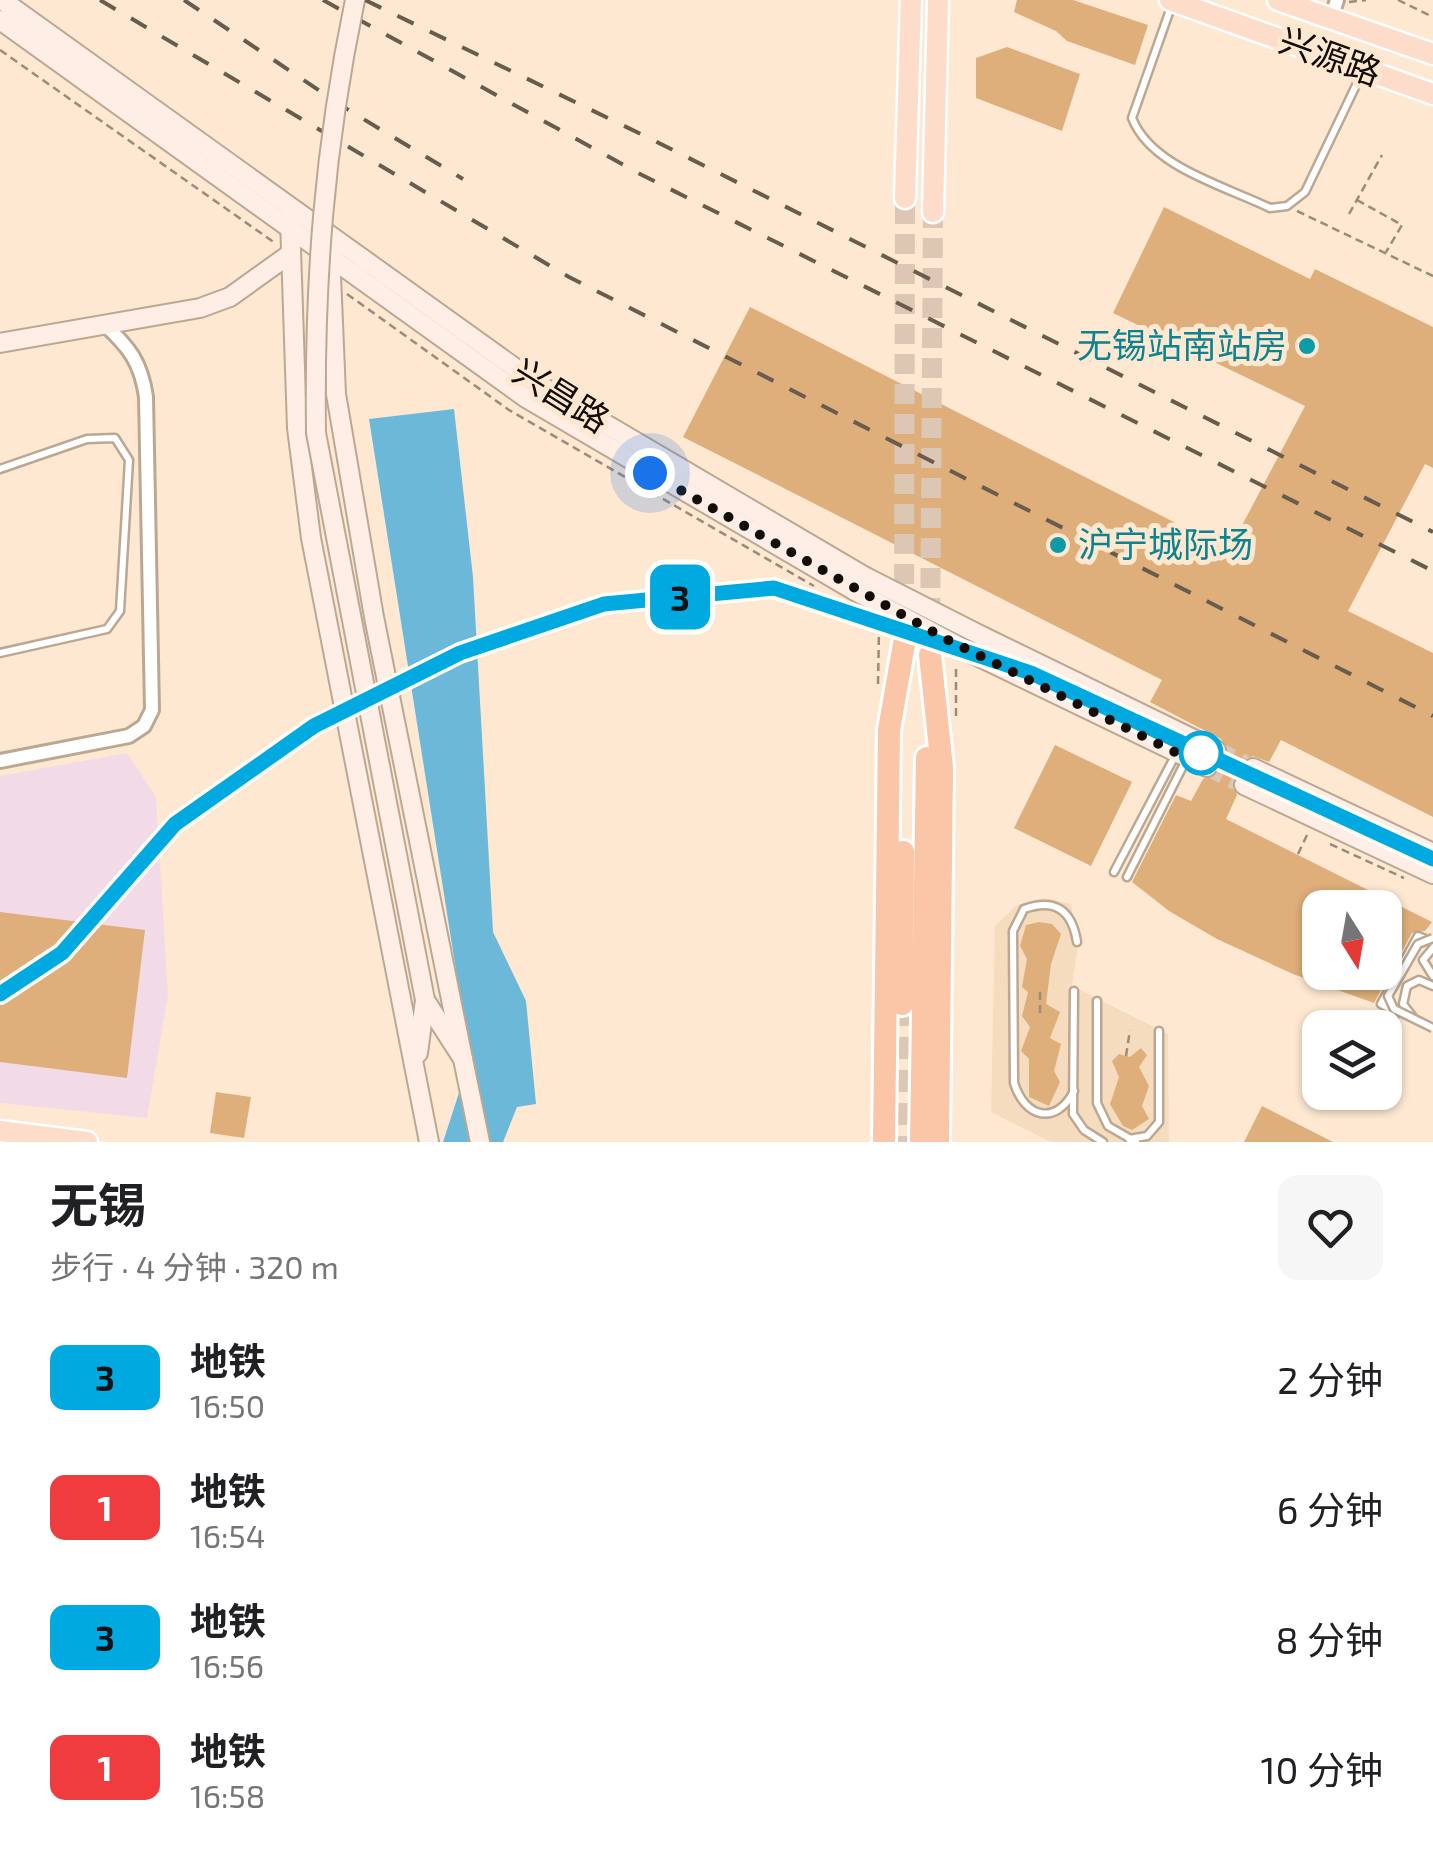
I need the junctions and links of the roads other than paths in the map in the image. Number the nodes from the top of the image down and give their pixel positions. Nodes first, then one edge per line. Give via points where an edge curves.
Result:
1 (2, 0) edge
2 (355, 0) edge
3 (911, 0) edge
4 (938, 0) edge
5 (1172, 0) edge
6 (1278, 0) edge
7 (1337, 6) edge
8 (0, 20) edge
9 (1433, 54) edge
10 (1364, 69) junction
11 (1433, 94) edge
12 (905, 198) tunnel mouth
13 (933, 212) tunnel mouth
14 (290, 219) junction
15 (330, 237) junction
16 (290, 254) junction
17 (330, 258) junction
18 (104, 324) junction
19 (0, 343) edge
20 (0, 469) edge
21 (860, 584) junction
22 (0, 653) edge
23 (1216, 750) tunnel mouth
24 (1182, 755) junction
25 (0, 761) edge
26 (1207, 767) tunnel mouth
27 (1254, 768) tunnel mouth
28 (1244, 785) tunnel mouth
29 (1433, 852) edge
30 (1114, 872) dead end
31 (1433, 874) edge
32 (1127, 877) dead end
33 (1076, 942) dead end
34 (1433, 944) edge
35 (1433, 976) edge
36 (1433, 986) edge
37 (1074, 991) dead end
38 (425, 1000) junction
39 (1096, 1001) dead end
40 (902, 1004) tunnel mouth
41 (1418, 1023) junction
42 (1433, 1030) edge
43 (1158, 1031) dead end
44 (464, 1059) junction
45 (416, 1068) junction
46 (1074, 1091) junction
47 (0, 1131) edge
48 (1132, 1140) edge
49 (87, 1142) edge
50 (428, 1142) edge
51 (480, 1142) edge
52 (884, 1142) edge
53 (921, 1142) edge
54 (938, 1142) edge
55 (1103, 1142) edge

1 - 14 main road, 兴昌路
2 - 38 main road, bridge via 322,196 316,433
3 - 12 main road
4 - 13 main road
5 - 10 main road, 兴源路
5 - 10 lane via 1132,118 1140,138 1159,154 1270,208 1305,192
6 - 7 main road, 兴源路
7 - 9 main road, 兴源路
8 - 14 main road, 兴昌路
10 - 11 main road, 兴源路
14 - 15 main road, 兴昌路
14 - 16 main road
14 - 17 main road, 兴昌路
15 - 17 main road
15 - 21 main road, 兴昌路 via 536,383
16 - 18 main road via 230,297
16 - 45 main road via 297,428 311,538
17 - 21 main road, 兴昌路 via 526,398
17 - 44 main road via 336,394
18 - 19 main road
18 - 25 street via 130,347 146,396 152,710 129,736
20 - 22 lane via 87,438 116,438 129,460 120,611 106,628
21 - 23 main road, 兴昌路, bridge
21 - 24 main road, 兴昌路, bridge via 973,654
24 - 26 main road, 兴昌路
24 - 30 lane
24 - 32 lane
27 - 29 main road
28 - 31 main road
33 - 46 lane via 1068,914 1041,903 1024,909 1012,930 1014,1082 1020,1101 1034,1113 1052,1115
34 - 35 lane via 1423,960
34 - 41 lane via 1418,936 1380,1004
34 - 42 lane, bridge via 1418,944 1388,996 1394,1009
36 - 41 lane via 1419,980 1402,997
37 - 46 lane
38 - 44 main road
38 - 45 main road
39 - 48 lane via 1097,1103 1108,1126
40 - 52 highway via 904,644 890,730
41 - 42 lane
43 - 48 lane via 1159,1122 1148,1136
44 - 51 main road
45 - 50 main road
46 - 55 lane via 1074,1114
47 - 49 main road
53 - 54 highway via 930,654 942,767

